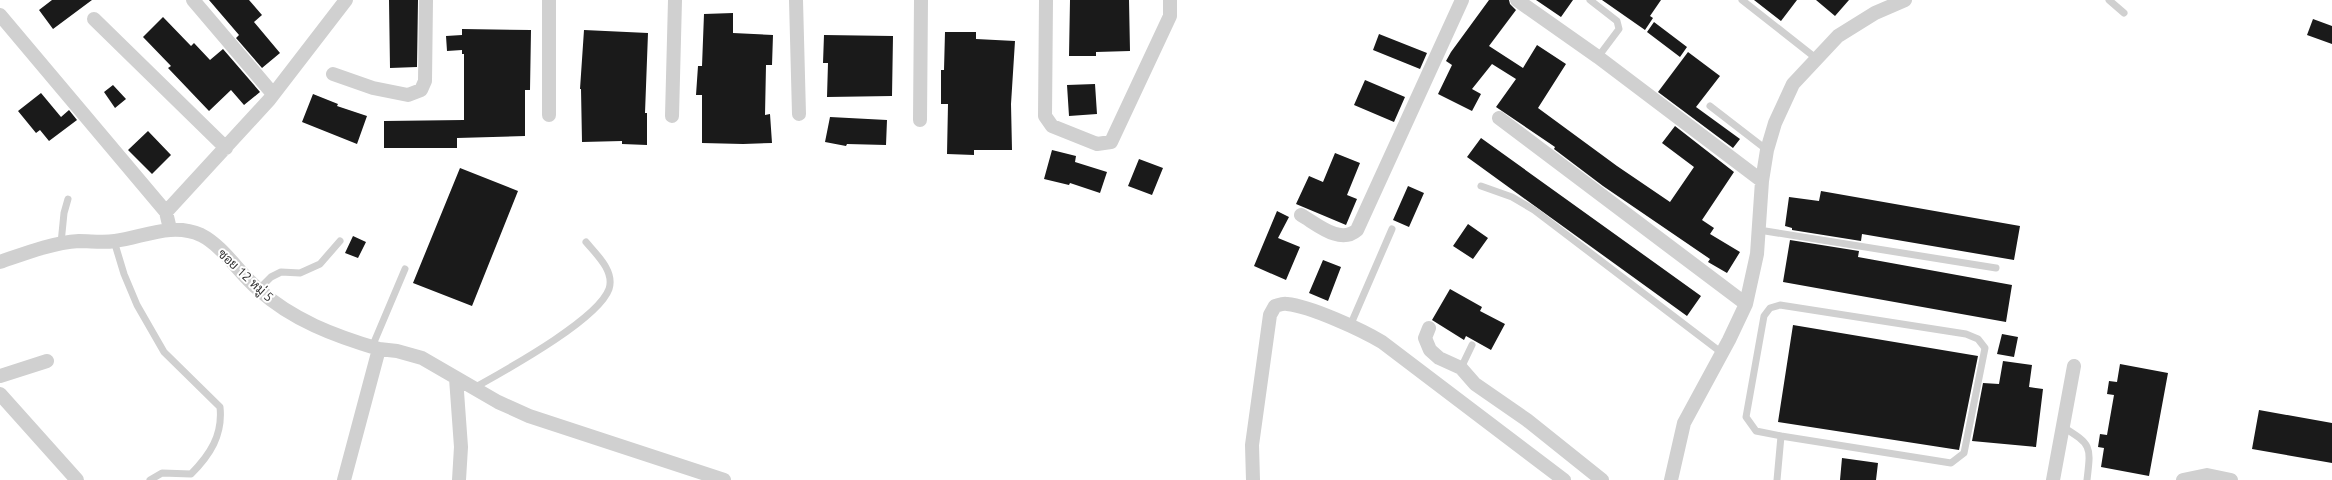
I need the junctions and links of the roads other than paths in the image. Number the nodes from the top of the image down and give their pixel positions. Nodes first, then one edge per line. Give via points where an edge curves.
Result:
1 (193, 0) edge
2 (346, 0) edge
3 (426, 0) edge
4 (549, 0) edge
5 (675, 0) edge
6 (796, 0) edge
7 (921, 0) edge
8 (1046, 0) edge
9 (1170, 0) edge
10 (1462, 0) edge
11 (1517, 0) edge
12 (1590, 0) edge
13 (1742, 0) edge
14 (1905, 0) edge
15 (2109, 0) edge
16 (2124, 13) dead end
17 (0, 15) edge
18 (94, 19) dead end
19 (1598, 57) junction
20 (1817, 59) junction
21 (333, 74) dead end
22 (273, 94) junction
23 (1710, 106) dead end
24 (799, 114) dead end
25 (549, 115) dead end
26 (672, 116) dead end
27 (1499, 118) dead end
28 (920, 120) dead end
29 (226, 148) junction
30 (1767, 150) junction
31 (1762, 181) junction
32 (1481, 186) dead end
33 (68, 199) dead end
34 (166, 212) junction
35 (1301, 215) dead end
36 (1392, 229) dead end
37 (170, 230) junction
38 (1759, 230) junction
39 (114, 241) junction
40 (340, 241) dead end
41 (586, 242) dead end
42 (61, 244) junction
43 (0, 262) edge
44 (1996, 268) dead end
45 (405, 269) dead end
46 (258, 290) junction
47 (1746, 304) junction
48 (1350, 326) junction
49 (1429, 328) dead end
50 (1472, 345) dead end
51 (375, 348) junction
52 (1722, 353) junction
53 (47, 361) dead end
54 (2074, 366) dead end
55 (1461, 368) junction
56 (0, 376) edge
57 (456, 378) junction
58 (474, 388) junction
59 (0, 394) edge
60 (2063, 427) junction
61 (1781, 436) junction
62 (77, 480) edge
63 (150, 480) edge
64 (344, 480) edge
65 (459, 480) edge
66 (724, 480) edge
67 (1253, 480) edge
68 (1564, 480) edge
69 (1602, 480) edge
70 (1671, 480) edge
71 (1777, 480) edge
72 (2053, 480) edge
73 (2087, 480) edge
74 (2183, 480) edge
75 (2231, 480) edge

1 - 22 street
2 - 22 street
3 - 21 street via 425,81 421,90 408,95 373,88
4 - 25 street
5 - 26 street
6 - 24 street
7 - 28 street
8 - 9 street via 1045,116 1052,126 1097,144 1111,142 1170,16
10 - 35 street via 1357,230 1351,235 1341,237
11 - 19 street
12 - 19 lane via 1617,21 1619,29
13 - 20 lane
14 - 20 street via 1875,12 1838,36
15 - 16 lane
17 - 34 street
18 - 29 street
19 - 31 street
20 - 30 street via 1793,84 1775,123
22 - 29 street
23 - 30 lane
27 - 47 street
29 - 34 street
30 - 31 street
31 - 38 street
32 - 52 lane via 1512,197 1534,210
33 - 42 lane
34 - 37 street
36 - 48 lane
37 - 39 street, ซอย 12 หมู่ 5
37 - 46 street, ซอย 12 หมู่ 5 via 185,229 202,236
38 - 44 lane
38 - 47 street via 1757,254
39 - 42 street, ซอย 12 หมู่ 5
39 - 63 lane via 137,305 164,352 220,407 222,424 206,460 191,474 162,473
40 - 46 lane via 320,264 300,273 281,272 271,277
41 - 58 lane via 609,275 609,289 598,304 575,326 514,366
42 - 43 street, ซอย 12 หมู่ 5
45 - 51 lane
46 - 51 street, ซอย 12 หมู่ 5 via 322,331
47 - 52 street
48 - 67 street via 1300,306 1286,303 1275,306 1270,315 1253,437
48 - 68 street via 1368,333 1393,350
49 - 55 street via 1425,338 1430,350 1439,358
50 - 55 lane
51 - 57 street, ซอย 12 หมู่ 5 via 422,358
51 - 64 street
52 - 70 street via 1684,423
53 - 56 street
54 - 60 street
55 - 69 street via 1475,384 1527,420
57 - 58 street, ซอย 12 หมู่ 5
57 - 65 street via 461,447
58 - 66 street, ซอย 12 หมู่ 5 via 529,416
59 - 62 street
60 - 72 street
60 - 73 lane via 2083,440 2088,447 2090,456
61 - 61 lane via 1756,431 1746,417 1764,316 1770,308 1780,305 1966,334 1978,339 1985,348 1964,453 1950,463
61 - 71 lane
74 - 75 street via 2207,475

